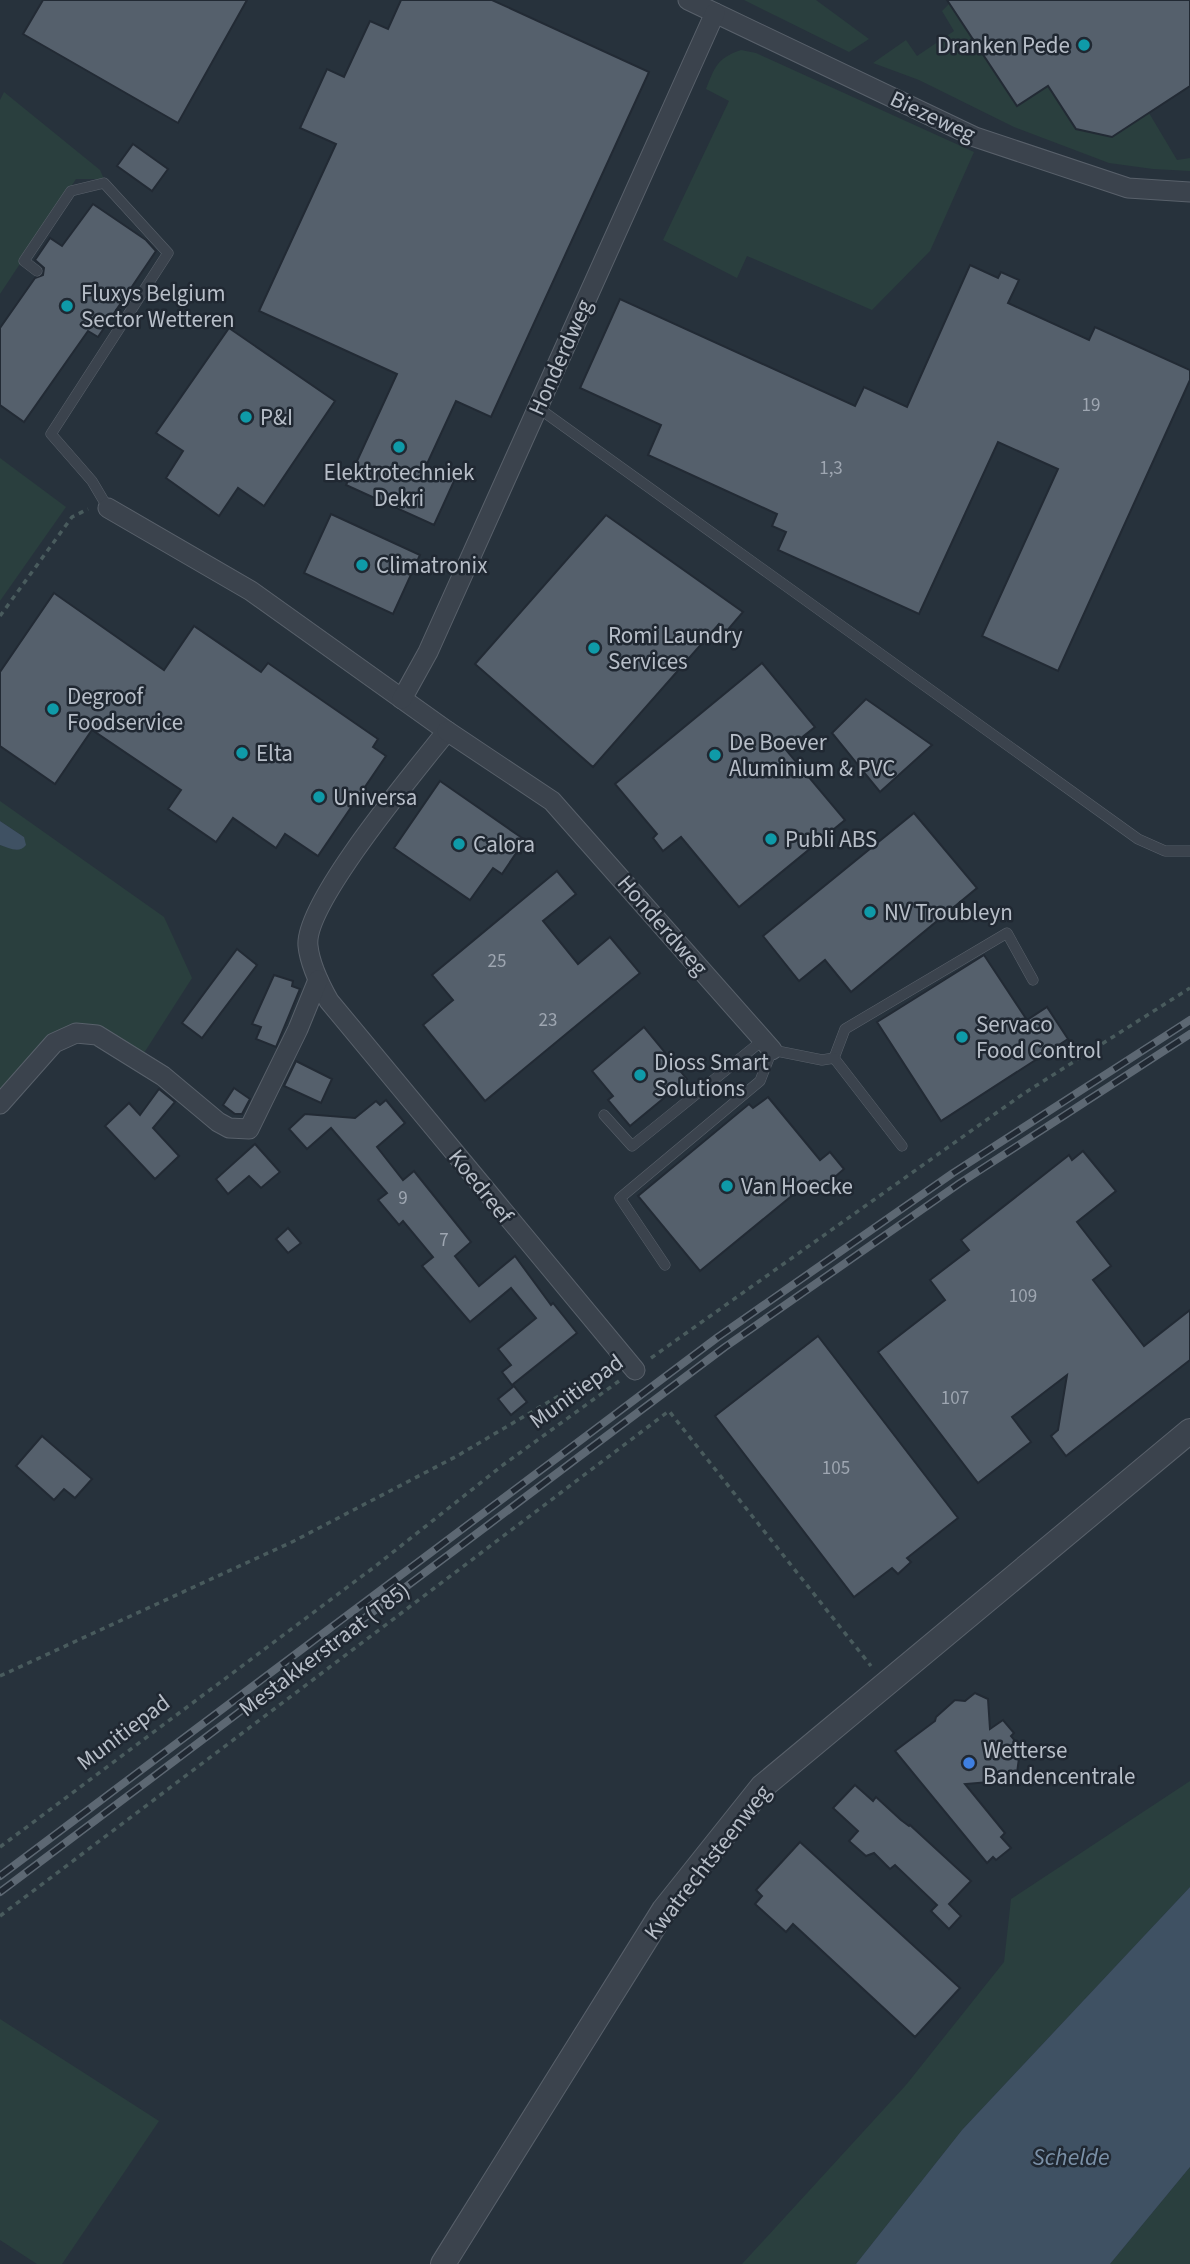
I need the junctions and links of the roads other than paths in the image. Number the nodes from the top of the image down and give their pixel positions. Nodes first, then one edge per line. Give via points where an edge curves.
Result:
1 (688, 0) edge
2 (715, 13) junction
3 (1190, 192) edge
4 (37, 271) dead end
5 (537, 407) junction
6 (108, 508) joint
7 (402, 699) junction
8 (447, 731) junction
9 (1190, 851) edge
10 (318, 980) junction
11 (1033, 980) dead end
12 (768, 1045) junction
13 (834, 1058) junction
14 (0, 1104) edge
15 (604, 1115) dead end
16 (902, 1146) dead end
17 (665, 1265) dead end
18 (629, 1364) road end
19 (1190, 1431) edge
20 (443, 2264) edge

1 - 2 street, Biezeweg
2 - 3 street, Biezeweg via 975,137 1128,188
2 - 5 street, Honderdweg
4 - 6 lane via 24,261 71,191 104,183 168,253 51,434 92,481
5 - 7 street, Honderdweg via 428,652
5 - 9 lane via 1139,839 1165,851
6 - 7 street, Honderdweg via 251,591
7 - 8 street, Honderdweg
8 - 10 street via 324,897 308,944
8 - 12 street, Honderdweg via 552,802
10 - 14 street via 249,1129 218,1122 163,1076 97,1035 76,1033 54,1043
10 - 18 street, Koedreef via 329,1001
11 - 13 lane via 1007,933 845,1029
12 - 13 lane via 822,1060
12 - 15 lane via 632,1146
12 - 17 lane via 760,1081 620,1198
13 - 16 lane
19 - 20 street, Kwatrechtsteenweg via 762,1787 664,1910

